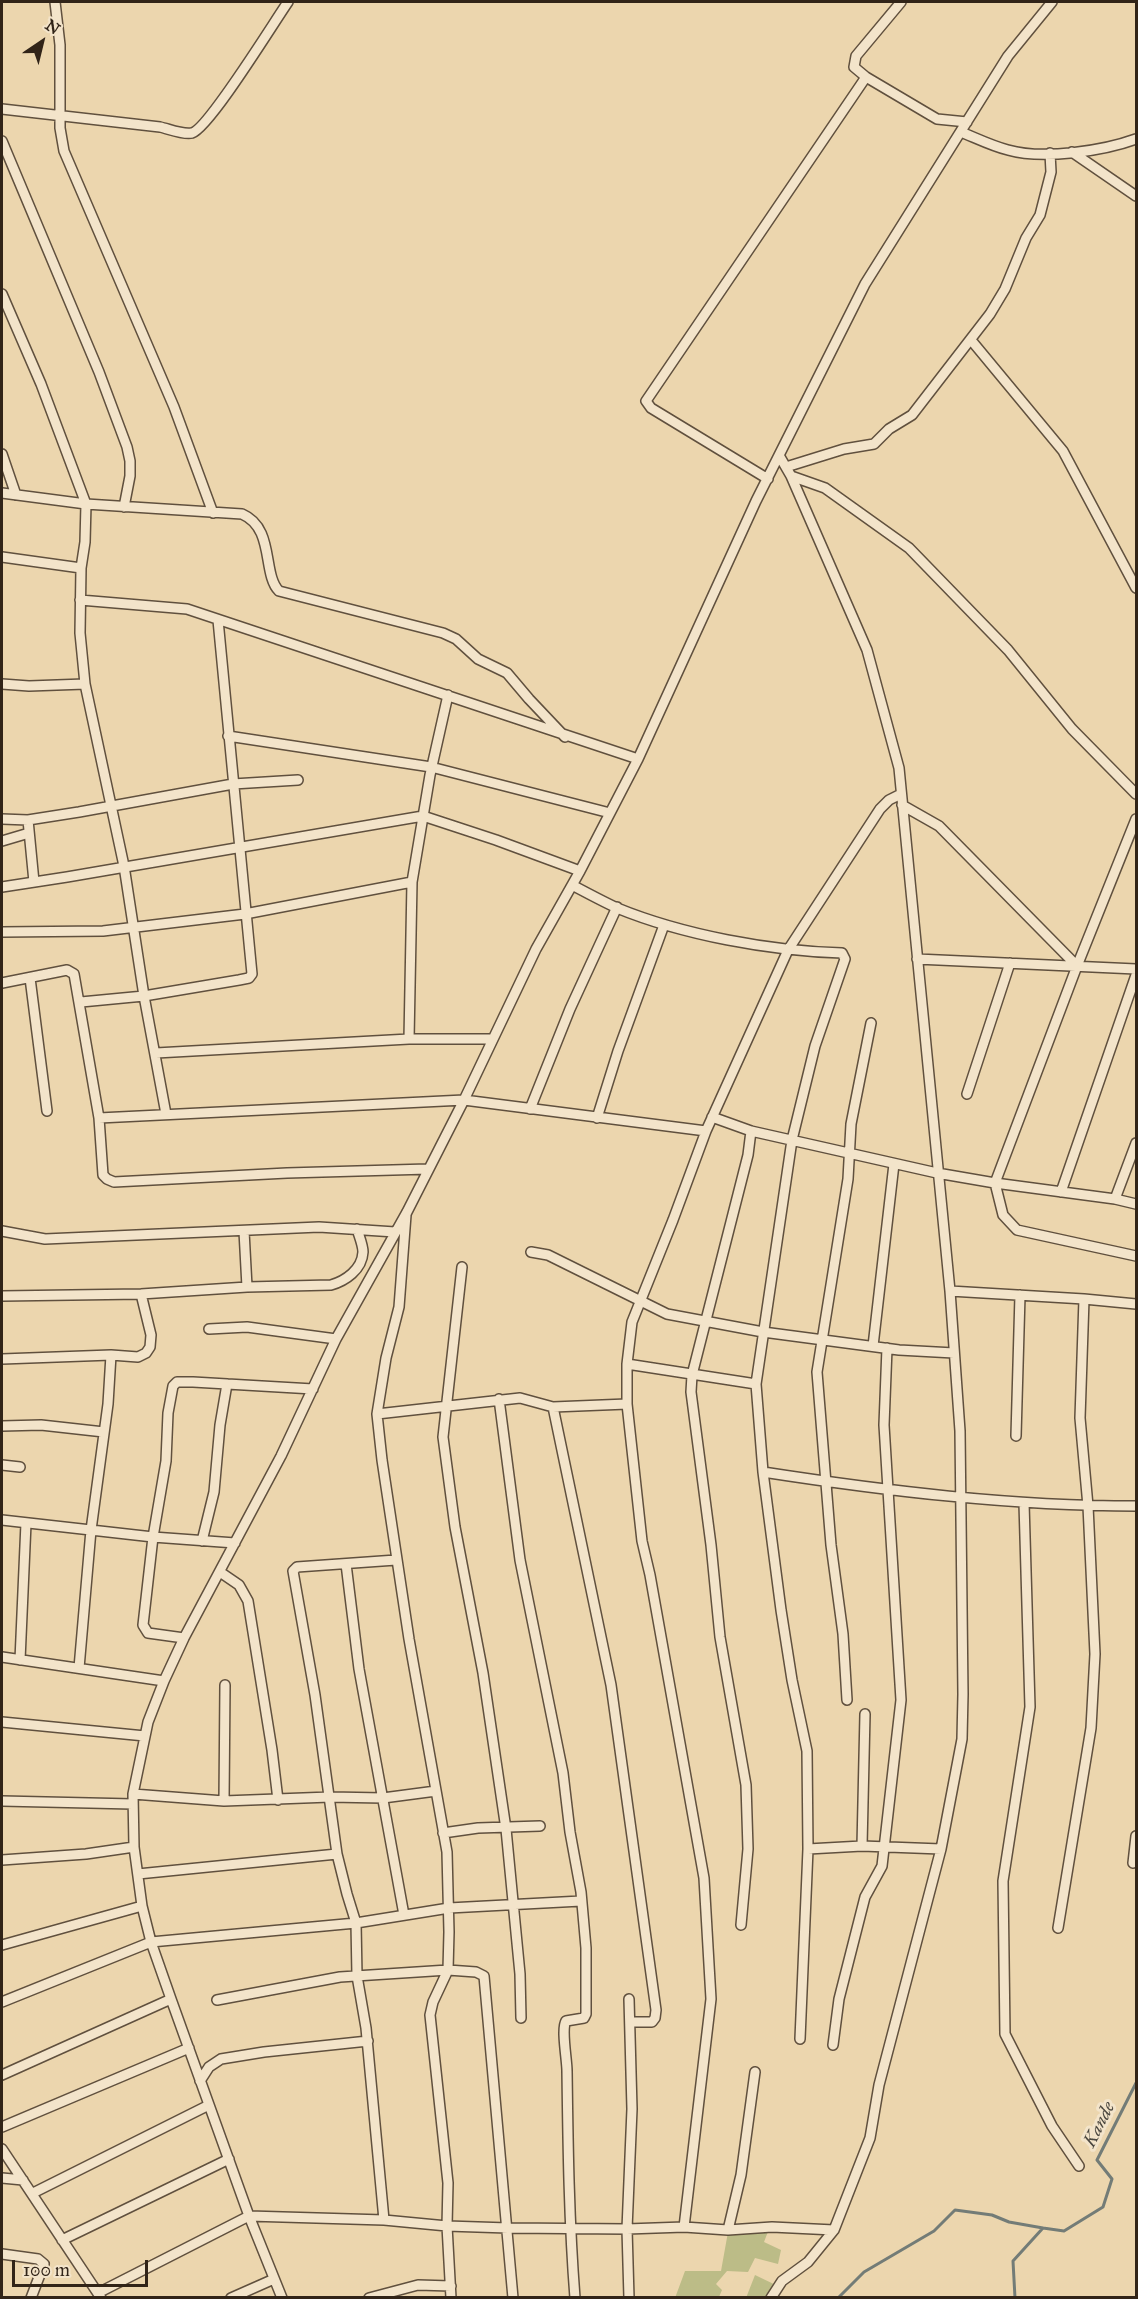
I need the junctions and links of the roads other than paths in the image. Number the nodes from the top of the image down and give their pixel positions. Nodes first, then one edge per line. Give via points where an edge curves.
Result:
1 (55, 2) edge
2 (288, 2) edge
3 (901, 2) edge
4 (1052, 2) edge
5 (866, 77) junction
6 (2, 109) edge
7 (60, 116) junction
8 (967, 122) junction
9 (961, 132) junction
10 (1137, 139) edge
11 (2, 141) edge
12 (1072, 152) junction
13 (1050, 153) junction
14 (1137, 196) edge
15 (2, 294) edge
16 (971, 339) junction
17 (2, 454) edge
18 (780, 457) junction
19 (789, 472) junction
20 (768, 479) junction
21 (2, 493) edge
22 (15, 495) junction
23 (86, 504) junction
24 (124, 507) junction
25 (213, 513) junction
26 (2, 557) edge
27 (81, 568) junction
28 (1137, 588) edge
29 (81, 600) junction
30 (218, 620) junction
31 (2, 684) edge
32 (86, 684) junction
33 (448, 695) junction
34 (228, 736) junction
35 (566, 736) junction
36 (638, 759) junction
37 (431, 767) junction
38 (298, 780) dead end
39 (233, 784) junction
40 (901, 794) junction
41 (1137, 794) edge
42 (112, 805) junction
43 (902, 805) junction
44 (610, 813) junction
45 (423, 816) junction
46 (2, 819) edge
47 (1137, 819) edge
48 (28, 820) junction
49 (29, 833) junction
50 (2, 841) edge
51 (240, 847) junction
52 (124, 866) junction
53 (580, 871) junction
54 (34, 882) junction
55 (412, 882) junction
56 (572, 885) junction
57 (2, 886) edge
58 (617, 908) junction
59 (245, 914) junction
60 (664, 924) junction
61 (135, 926) junction
62 (2, 932) edge
63 (788, 950) junction
64 (917, 959) junction
65 (1010, 963) junction
66 (1077, 966) junction
67 (1137, 969) edge
68 (1137, 975) edge
69 (30, 978) junction
70 (2, 984) edge
71 (144, 996) junction
72 (81, 1002) junction
73 (871, 1023) dead end
74 (493, 1039) junction
75 (409, 1040) junction
76 (156, 1053) junction
77 (967, 1094) dead end
78 (464, 1100) junction
79 (530, 1109) junction
80 (47, 1111) dead end
81 (166, 1114) junction
82 (99, 1118) junction
83 (597, 1118) junction
84 (712, 1118) junction
85 (706, 1131) junction
86 (751, 1131) junction
87 (792, 1140) junction
88 (1137, 1143) edge
89 (850, 1154) junction
90 (894, 1164) junction
91 (428, 1169) junction
92 (937, 1173) junction
93 (995, 1183) junction
94 (1061, 1192) junction
95 (1115, 1199) junction
96 (1137, 1204) edge
97 (407, 1212) junction
98 (357, 1228) junction
99 (2, 1231) edge
100 (244, 1231) junction
101 (395, 1232) junction
102 (531, 1252) dead end
103 (1137, 1256) edge
104 (462, 1267) dead end
105 (247, 1287) junction
106 (950, 1291) junction
107 (141, 1294) junction
108 (1020, 1295) junction
109 (2, 1296) edge
110 (1084, 1299) junction
111 (640, 1302) junction
112 (1137, 1304) edge
113 (704, 1322) junction
114 (209, 1329) dead end
115 (763, 1332) junction
116 (336, 1339) junction
117 (823, 1339) junction
118 (873, 1346) junction
119 (887, 1348) junction
120 (954, 1353) junction
121 (111, 1355) junction
122 (2, 1359) edge
123 (627, 1364) junction
124 (692, 1375) junction
125 (227, 1384) junction
126 (756, 1384) junction
127 (313, 1389) junction
128 (499, 1399) junction
129 (627, 1404) junction
130 (445, 1405) junction
131 (553, 1407) junction
132 (377, 1414) junction
133 (2, 1426) edge
134 (104, 1432) junction
135 (1016, 1436) dead end
136 (2, 1464) edge
137 (20, 1467) dead end
138 (763, 1472) junction
139 (826, 1482) junction
140 (887, 1488) junction
141 (961, 1497) junction
142 (1024, 1503) junction
143 (1088, 1506) junction
144 (1137, 1506) edge
145 (2, 1520) edge
146 (26, 1523) junction
147 (91, 1530) junction
148 (153, 1537) junction
149 (202, 1541) junction
150 (235, 1543) junction
151 (396, 1560) junction
152 (346, 1564) junction
153 (220, 1572) junction
154 (184, 1638) junction
155 (2, 1657) edge
156 (20, 1660) junction
157 (80, 1668) junction
158 (164, 1682) junction
159 (225, 1685) dead end
160 (847, 1700) dead end
161 (865, 1714) dead end
162 (2, 1722) edge
163 (145, 1736) junction
164 (436, 1791) junction
165 (133, 1794) junction
166 (330, 1797) junction
167 (383, 1798) junction
168 (278, 1800) junction
169 (2, 1801) edge
170 (224, 1801) junction
171 (133, 1804) junction
172 (540, 1826) dead end
173 (506, 1829) junction
174 (444, 1833) junction
175 (1137, 1836) edge
176 (862, 1846) junction
177 (884, 1846) junction
178 (134, 1847) junction
179 (808, 1849) junction
180 (941, 1849) junction
181 (338, 1854) junction
182 (2, 1860) edge
183 (1133, 1863) dead end
184 (138, 1875) junction
185 (581, 1901) junction
186 (513, 1905) junction
187 (142, 1906) junction
188 (448, 1908) junction
189 (404, 1915) junction
190 (356, 1923) junction
191 (741, 1925) dead end
192 (1058, 1928) dead end
193 (151, 1942) junction
194 (2, 1945) edge
195 (448, 1970) junction
196 (357, 1977) junction
197 (171, 1999) junction
198 (629, 1999) dead end
199 (218, 2000) dead end
200 (2, 2002) edge
201 (521, 2018) dead end
202 (630, 2022) junction
203 (800, 2039) dead end
204 (368, 2041) junction
205 (833, 2045) dead end
206 (189, 2049) junction
207 (755, 2072) dead end
208 (2, 2075) edge
209 (200, 2081) junction
210 (209, 2105) junction
211 (2, 2127) edge
212 (2, 2149) edge
213 (230, 2159) junction
214 (1079, 2166) dead end
215 (2, 2178) edge
216 (23, 2180) junction
217 (33, 2193) junction
218 (249, 2216) junction
219 (384, 2220) junction
220 (447, 2226) junction
221 (569, 2227) junction
222 (684, 2227) junction
223 (508, 2228) junction
224 (627, 2229) junction
225 (728, 2230) junction
226 (834, 2230) junction
227 (62, 2240) junction
228 (2, 2254) edge
229 (274, 2278) junction
230 (451, 2286) junction
231 (100, 2295) edge
232 (31, 2298) edge
233 (231, 2298) edge
234 (282, 2298) edge
235 (369, 2298) edge
236 (451, 2298) edge
237 (513, 2298) edge
238 (575, 2298) edge
239 (629, 2298) edge
240 (771, 2298) edge

1 - 7 street via 60,45
2 - 7 street via 196,132
3 - 5 street via 856,56 854,67
4 - 8 street via 1008,56
5 - 8 street via 937,119
5 - 20 street via 646,401 651,408
6 - 7 street
7 - 25 street via 67,159 174,408
8 - 9 street
9 - 13 street via 1009,151
9 - 18 street via 865,284
10 - 12 street via 1113,147
11 - 24 street via 127,447 130,476
12 - 13 street
12 - 14 street
13 - 16 street via 1051,172 1040,215 1005,289
15 - 23 street
16 - 19 street via 912,415 874,444 844,449
16 - 28 street via 1063,451
17 - 22 street
18 - 19 street
18 - 20 street
19 - 40 street via 867,650 899,768
19 - 41 street via 825,488 909,548 1008,650 1072,729
20 - 36 street
21 - 22 street
22 - 23 street
23 - 24 street
23 - 27 street
24 - 25 street
25 - 35 street via 242,514 252,519 265,543 279,591 456,639 478,659 507,673
26 - 27 street
27 - 29 street
29 - 30 street via 187,609
29 - 32 street
30 - 33 street
30 - 34 street
31 - 32 street
32 - 42 street
33 - 35 street
33 - 37 street
34 - 37 street
34 - 39 street
35 - 36 street
36 - 44 street
37 - 44 street
37 - 45 street
38 - 39 street
39 - 42 street
39 - 51 street
40 - 43 street
40 - 63 street via 880,809
42 - 48 street
42 - 52 street
43 - 64 street
43 - 66 street via 939,826
44 - 53 street
45 - 51 street
45 - 53 street
45 - 55 street
46 - 48 street
47 - 66 street
48 - 49 street
49 - 50 street
49 - 54 street
51 - 52 street
51 - 59 street
52 - 54 street
52 - 61 street
53 - 56 street
54 - 57 street
55 - 59 street
55 - 75 street
56 - 58 street
56 - 74 street
58 - 60 street
58 - 79 street via 570,1009
59 - 61 street
59 - 71 street via 253,969 249,978
60 - 63 street
60 - 83 street
61 - 62 street via 103,931
61 - 71 street
63 - 84 street
63 - 87 street via 842,953 846,959 815,1046
64 - 65 street
64 - 92 street
65 - 66 street
65 - 77 street
66 - 67 street
66 - 93 street
68 - 94 street
69 - 70 street
69 - 72 street via 72,970
69 - 80 street
71 - 72 street
71 - 76 street
72 - 82 street
73 - 89 street via 851,1124
74 - 75 street
74 - 78 street
75 - 76 street
76 - 81 street
78 - 79 street
78 - 81 street
78 - 91 street
79 - 83 street
81 - 82 street
82 - 91 street via 103,1175 114,1182
83 - 85 street
84 - 85 street
84 - 86 street
85 - 111 street
86 - 87 street
86 - 113 street
87 - 89 street
87 - 115 street
88 - 95 street
89 - 90 street
89 - 117 street
90 - 92 street
90 - 118 street
91 - 97 street
92 - 93 street
92 - 106 street
93 - 94 street
93 - 103 street via 1003,1215 1017,1230
94 - 95 street
95 - 96 street
97 - 101 street
97 - 132 street via 399,1307
98 - 100 street
98 - 101 street
98 - 105 street via 363,1252 360,1263 343,1282
99 - 100 street via 45,1239
100 - 105 street
101 - 116 street
102 - 111 street via 548,1255
104 - 130 street
105 - 107 street
106 - 108 street
106 - 120 street
107 - 109 street
107 - 121 street via 150,1347 138,1357
108 - 110 street
108 - 135 street
110 - 112 street
110 - 143 street via 1080,1418
111 - 113 street via 667,1314
111 - 123 street via 632,1322
113 - 115 street
113 - 124 street
114 - 116 street via 247,1327
115 - 117 street
115 - 126 street
116 - 127 street
117 - 118 street
117 - 139 street via 817,1372
118 - 119 street
119 - 120 street
119 - 140 street
120 - 141 street
121 - 122 street
121 - 134 street
123 - 124 street
123 - 129 street
124 - 126 street
124 - 191 street via 720,1637 746,1785 748,1849
125 - 127 street
125 - 148 street via 177,1382 173,1386
125 - 149 street via 214,1492
126 - 138 street
127 - 150 street
128 - 130 street
128 - 131 street via 520,1398
128 - 185 street via 520,1560 563,1773
129 - 131 street
129 - 222 street via 642,1541 704,1878 711,1999
130 - 132 street
130 - 173 street via 443,1437 455,1527 483,1673
131 - 202 street via 612,1684 646,1935 655,2018 652,2022
132 - 151 street
133 - 134 street via 41,1425
134 - 147 street
136 - 137 street
138 - 139 street
138 - 179 street via 784,1633 807,1751
139 - 140 street
139 - 160 street
140 - 141 street
140 - 177 street via 901,1700
141 - 142 street
141 - 180 street via 962,1738
142 - 143 street
142 - 214 street via 1029,1707 1003,1881 1005,2034 1052,2126
143 - 144 street
143 - 192 street via 1095,1654 1090,1728
145 - 146 street
146 - 147 street
146 - 156 street
147 - 148 street
147 - 157 street
148 - 149 street
148 - 154 street via 144,1630
149 - 150 street
150 - 153 street
151 - 152 street
151 - 164 street
152 - 166 street via 297,1567 293,1571
152 - 167 street via 359,1669
153 - 154 street
153 - 168 street via 239,1585 248,1601
154 - 158 street
155 - 156 street
156 - 157 street
157 - 158 street
158 - 163 street
159 - 170 street
161 - 176 street
162 - 163 street
163 - 165 street
164 - 167 street
164 - 174 street
165 - 170 street
165 - 171 street
166 - 167 street
166 - 168 street
166 - 181 street
167 - 189 street
168 - 170 street
169 - 171 street
171 - 178 street
172 - 173 street
173 - 174 street
173 - 186 street
174 - 188 street
175 - 183 street
176 - 177 street
176 - 179 street
177 - 180 street
177 - 205 street via 880,1871 865,1896 839,1999
178 - 182 street
178 - 184 street
179 - 203 street
180 - 226 street via 879,2085 870,2138
181 - 184 street
181 - 190 street
184 - 187 street
185 - 186 street
185 - 221 street via 587,2011 584,2018 563,2025 567,2055
186 - 188 street
186 - 201 street
187 - 193 street
187 - 194 street
188 - 189 street
188 - 195 street
189 - 190 street
190 - 193 street
190 - 196 street
193 - 197 street
193 - 200 street
195 - 196 street
195 - 220 street via 430,2015 448,2182
195 - 223 street via 476,1972 485,1979
196 - 199 street
196 - 204 street
197 - 206 street
197 - 208 street
198 - 202 street
202 - 224 street via 632,2109
204 - 209 street via 221,2059 209,2067
204 - 219 street
206 - 209 street
206 - 211 street
207 - 225 street via 745,2153
209 - 210 street
210 - 213 street
210 - 217 street
212 - 216 street
213 - 218 street
213 - 227 street
215 - 216 street
216 - 217 street
217 - 227 street
218 - 219 street
218 - 229 street
218 - 231 street
219 - 220 street
220 - 223 street
220 - 230 street
221 - 223 street
221 - 224 street
221 - 238 street
222 - 224 street
222 - 225 street
223 - 237 street
224 - 239 street
225 - 226 street
226 - 240 street via 808,2262 782,2281
227 - 231 street
228 - 232 street via 38,2259 45,2264
229 - 233 street
229 - 234 street
230 - 235 street via 418,2285
230 - 236 street

